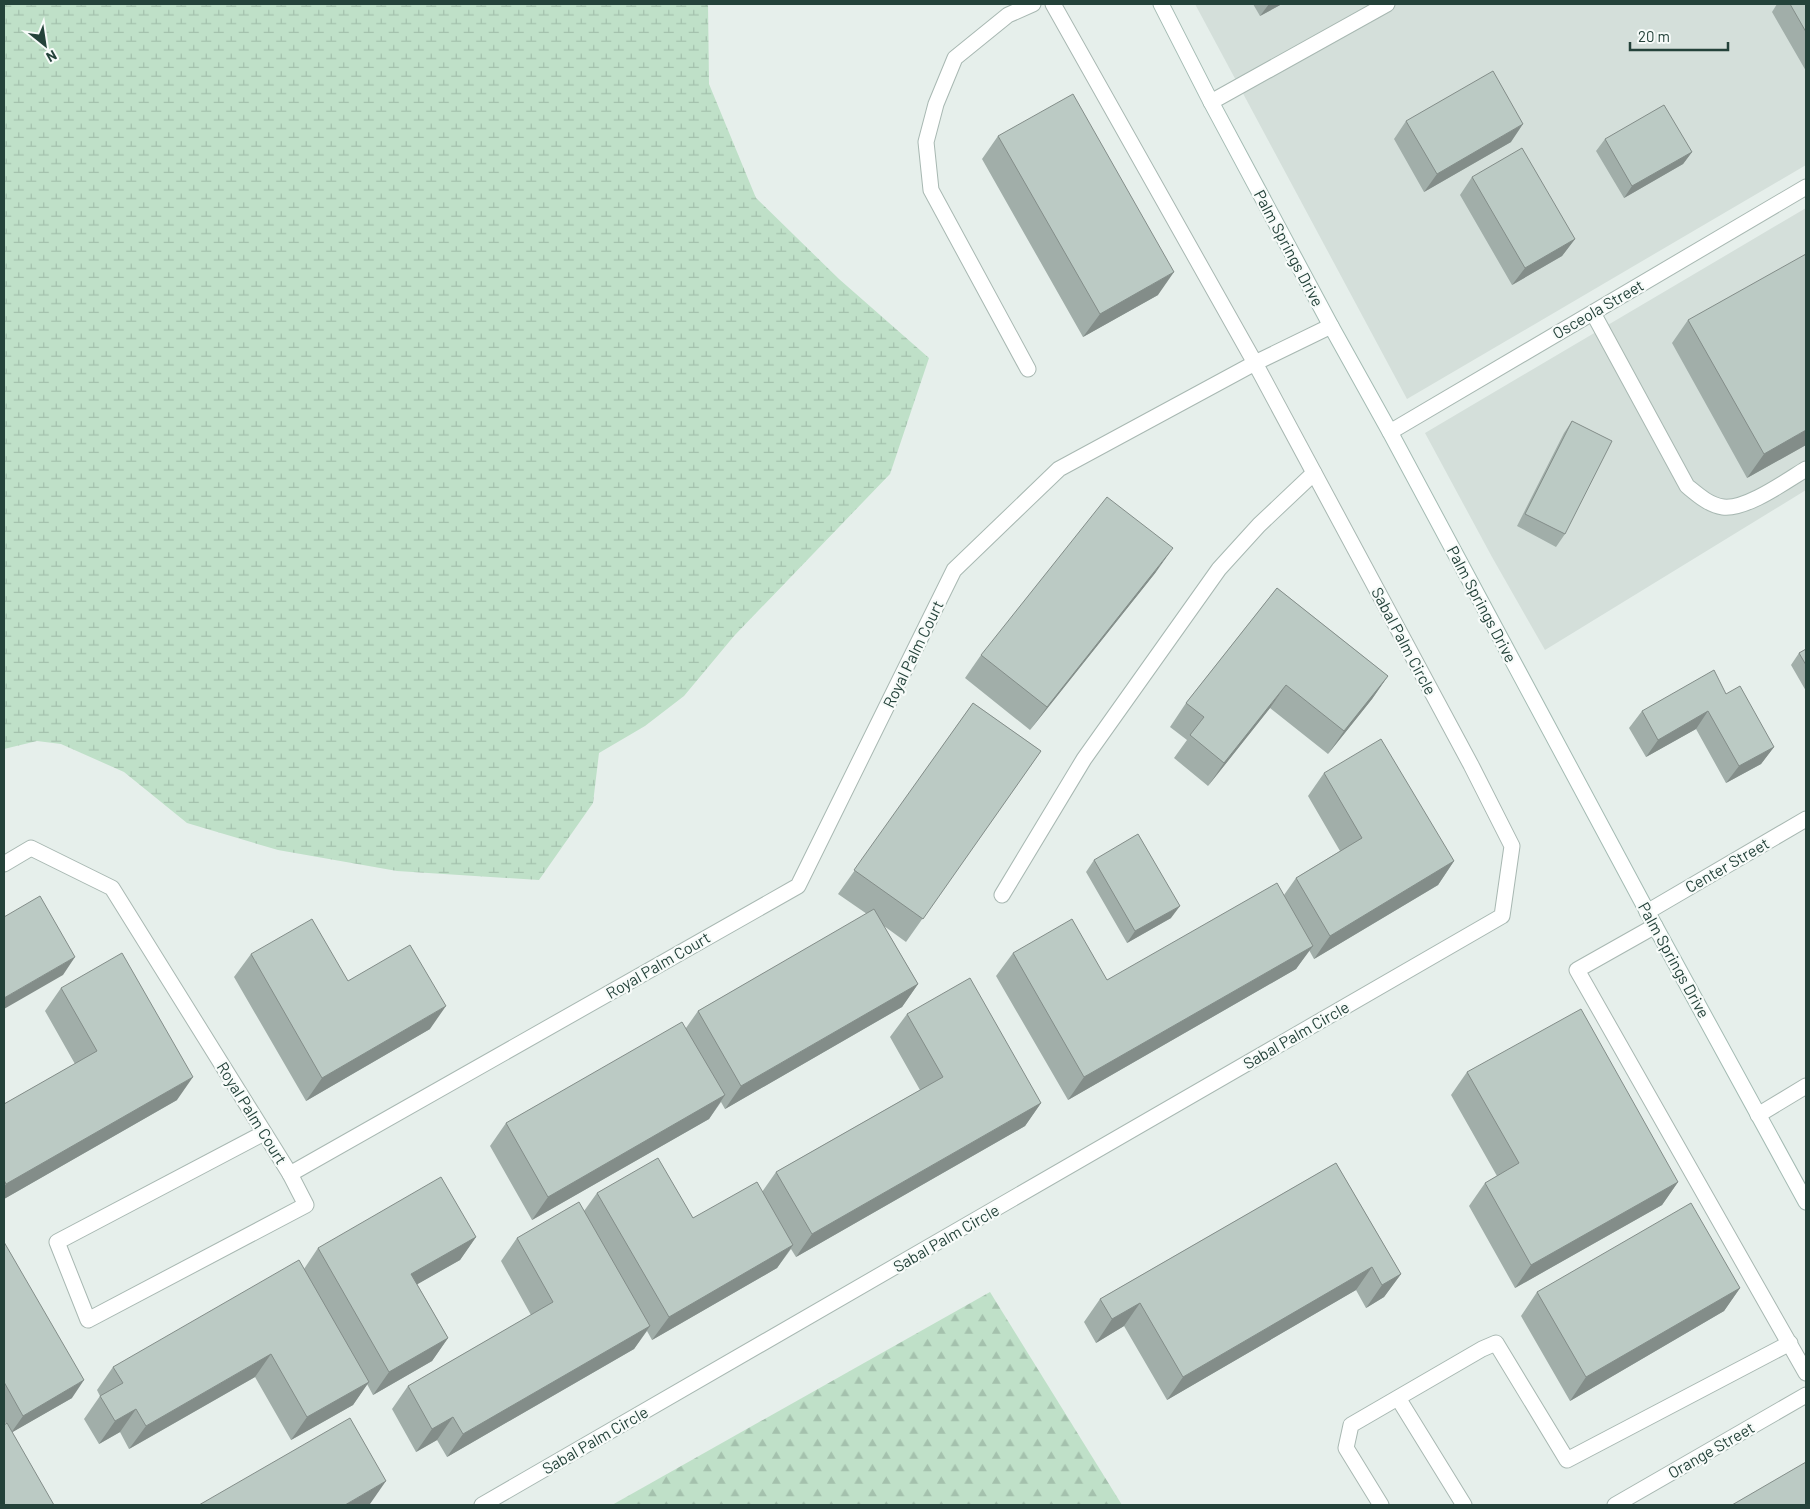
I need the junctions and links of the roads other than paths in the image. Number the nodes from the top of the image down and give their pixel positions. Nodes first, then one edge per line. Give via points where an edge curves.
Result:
1 (1033, 4) edge
2 (1053, 4) edge
3 (1161, 4) edge
4 (1387, 4) edge
5 (1211, 102) junction
6 (1806, 187) edge
7 (1593, 313) junction
8 (1331, 326) junction
9 (1255, 363) junction
10 (1028, 369) dead end
11 (1390, 432) junction
12 (1806, 469) edge
13 (1314, 473) junction
14 (1806, 819) edge
15 (4, 864) edge
16 (1002, 895) dead end
17 (1647, 912) junction
18 (1655, 926) junction
19 (1806, 1086) edge
20 (1758, 1114) junction
21 (264, 1133) junction
22 (290, 1174) junction
23 (1806, 1202) edge
24 (1790, 1343) junction
25 (1806, 1373) edge
26 (1806, 1395) edge
27 (1398, 1398) junction
28 (482, 1505) edge
29 (1381, 1505) edge
30 (1464, 1505) edge
31 (1615, 1505) edge

1 - 10 street via 1008,15 954,58 936,104 926,142 931,190
2 - 9 street, Sabal Palm Circle
3 - 5 street, Palm Springs Drive
4 - 5 street
5 - 8 street, Palm Springs Drive
6 - 7 street, Osceola Street
7 - 11 street, Osceola Street
7 - 12 street via 1687,486 1706,502 1724,508 1745,504
8 - 9 street
8 - 11 street, Palm Springs Drive
9 - 13 street, Sabal Palm Circle
9 - 22 street, Royal Palm Court via 1059,469 954,570 798,886
11 - 17 street, Palm Springs Drive
13 - 16 street via 1259,525 1219,569 1084,759
13 - 28 street, Sabal Palm Circle via 1512,846 1502,916
14 - 17 street, Center Street
15 - 21 street, Royal Palm Court via 31,848 112,888
17 - 18 street, Palm Springs Drive
18 - 20 street, Palm Springs Drive
18 - 24 street via 1577,970
19 - 20 street
20 - 23 street, Palm Springs Drive
21 - 22 street, Royal Palm Court
21 - 22 street via 57,1242 88,1320 306,1205
24 - 25 street
24 - 27 street via 1568,1460 1496,1343
26 - 31 street, Orange Street
27 - 29 street via 1351,1425 1346,1448
27 - 30 street

